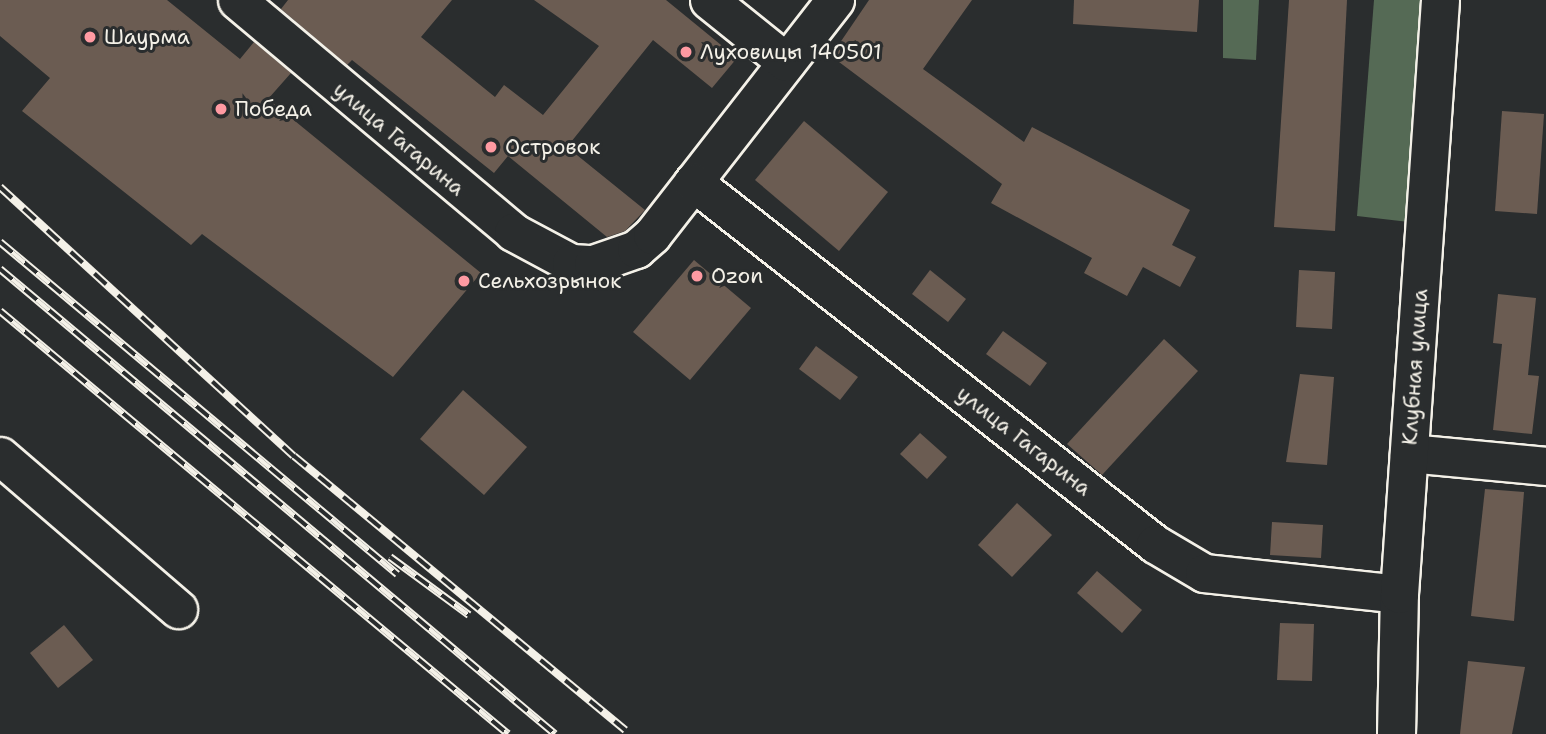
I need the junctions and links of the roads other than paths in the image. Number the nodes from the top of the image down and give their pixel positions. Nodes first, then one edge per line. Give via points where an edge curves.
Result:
1 (237, 0) edge
2 (709, 0) edge
3 (835, 0) edge
4 (1440, 0) edge
5 (786, 62) junction
6 (694, 182) junction
7 (1409, 453) junction
8 (0, 456) edge
9 (1546, 466) edge
10 (1399, 594) junction
11 (178, 609) dead end
12 (1396, 734) edge

1 - 6 street, улица Гагарина via 451,184 513,232 571,263 593,264 636,249
2 - 5 street
3 - 5 street
4 - 7 street, Клубная улица
5 - 6 street
6 - 10 street, улица Гагарина via 1155,544 1204,573
7 - 9 street
7 - 10 street, Клубная улица
8 - 11 street
10 - 12 street, Клубная улица

